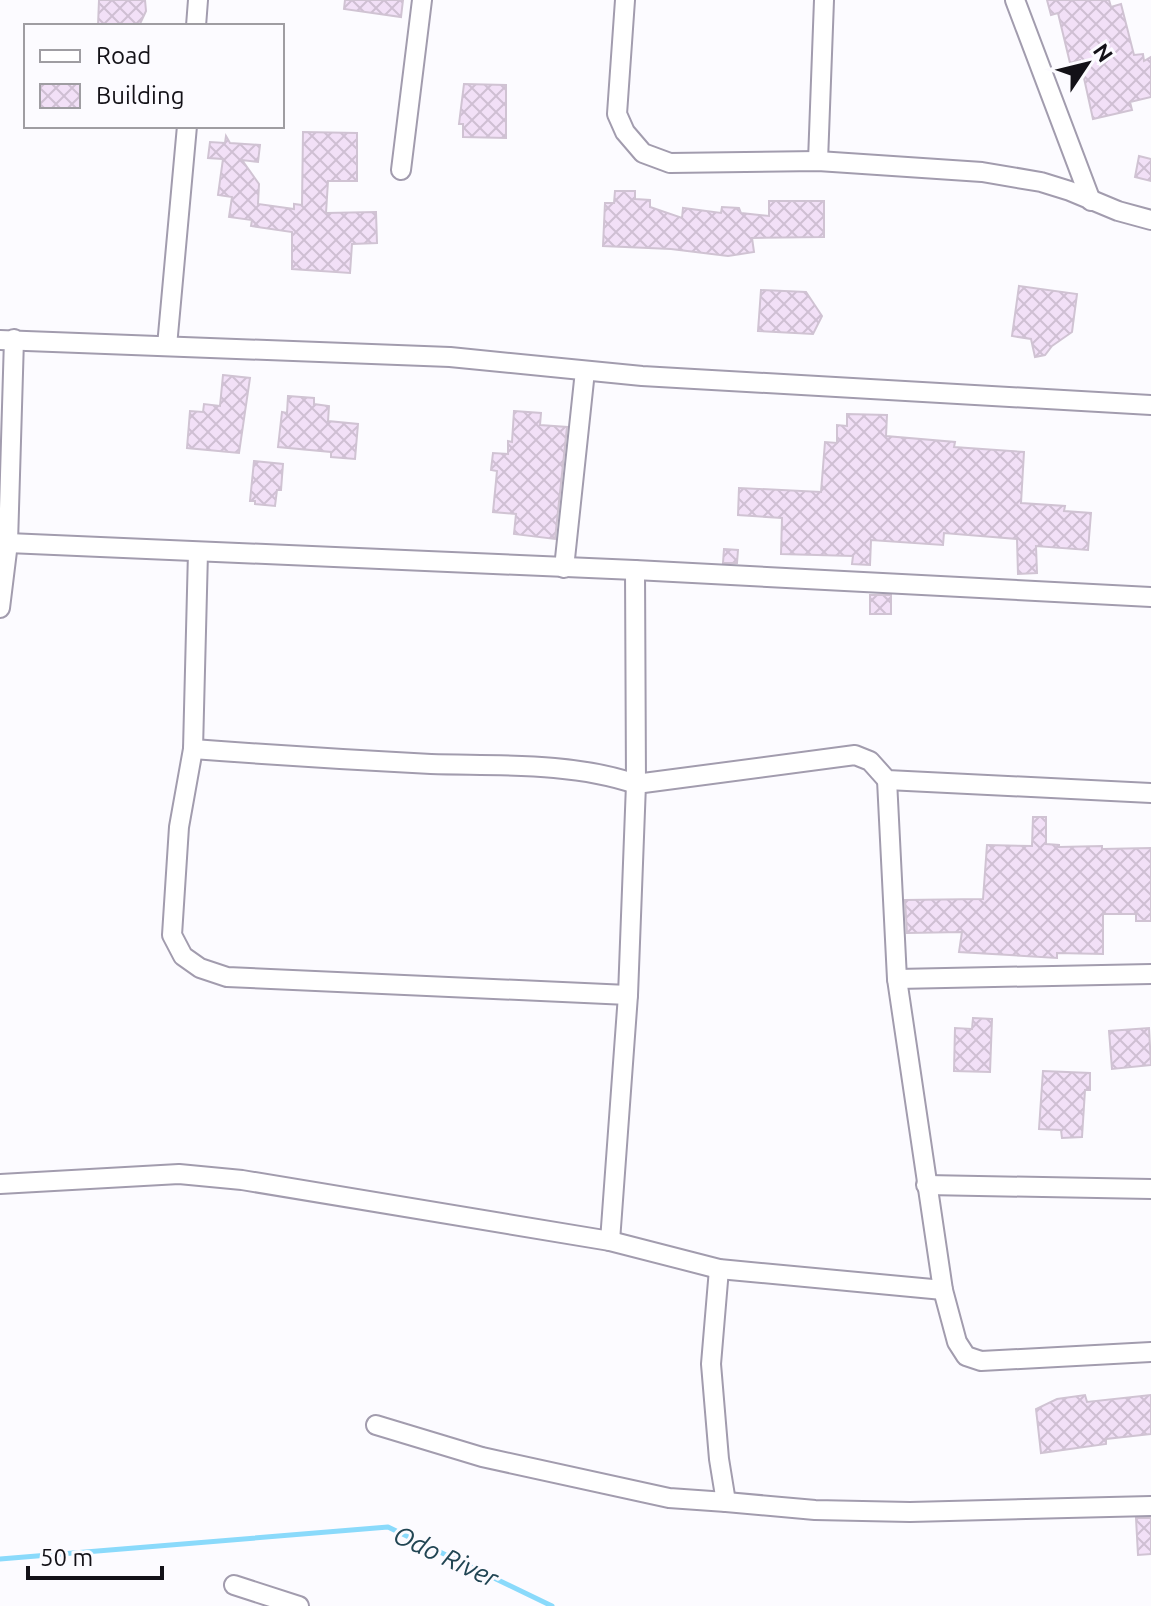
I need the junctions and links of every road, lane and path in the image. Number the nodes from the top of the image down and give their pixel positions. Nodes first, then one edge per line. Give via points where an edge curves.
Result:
1 (198, 0) edge
2 (422, 0) edge
3 (625, 0) edge
4 (824, 0) edge
5 (1015, 0) edge
6 (196, 24) edge
7 (187, 128) edge
8 (818, 161) junction
9 (401, 170) dead end
10 (1091, 201) junction
11 (1151, 220) edge
12 (7, 339) edge
13 (167, 346) junction
14 (585, 371) junction
15 (1151, 405) edge
16 (8, 543) junction
17 (198, 552) junction
18 (564, 568) junction
19 (635, 570) junction
20 (1151, 597) edge
21 (0, 608) edge
22 (193, 749) junction
23 (887, 780) junction
24 (636, 784) junction
25 (1151, 793) edge
26 (1151, 974) edge
27 (897, 979) junction
28 (628, 995) junction
29 (0, 1184) edge
30 (926, 1185) junction
31 (1151, 1189) edge
32 (610, 1241) junction
33 (719, 1269) junction
34 (943, 1290) junction
35 (1151, 1352) edge
36 (376, 1425) dead end
37 (726, 1502) junction
38 (1151, 1506) edge
39 (234, 1585) dead end
40 (299, 1606) edge

1 - 6 street
2 - 9 street
3 - 8 street via 617,114 643,153 670,163
4 - 8 street
5 - 10 street
7 - 13 street
8 - 10 street via 982,172 1041,182
10 - 11 street
12 - 13 street
12 - 16 street
13 - 14 street via 450,357
14 - 15 street
14 - 18 street
16 - 17 street
16 - 21 street
17 - 18 street
17 - 22 street
18 - 19 street
19 - 20 street
19 - 24 street
22 - 24 street via 541,768 607,774
22 - 28 street via 179,827 172,935 183,956 200,968 227,977
23 - 24 street via 870,761 855,755
23 - 25 street
23 - 27 street
24 - 28 street
26 - 27 street
27 - 30 street
28 - 32 street
29 - 32 street via 179,1174
30 - 31 street
30 - 34 street
32 - 33 street
33 - 34 street
33 - 37 street via 711,1364
34 - 35 street via 957,1342 966,1356 981,1361
36 - 37 street via 482,1457 669,1498
37 - 38 street via 910,1512
39 - 40 street

